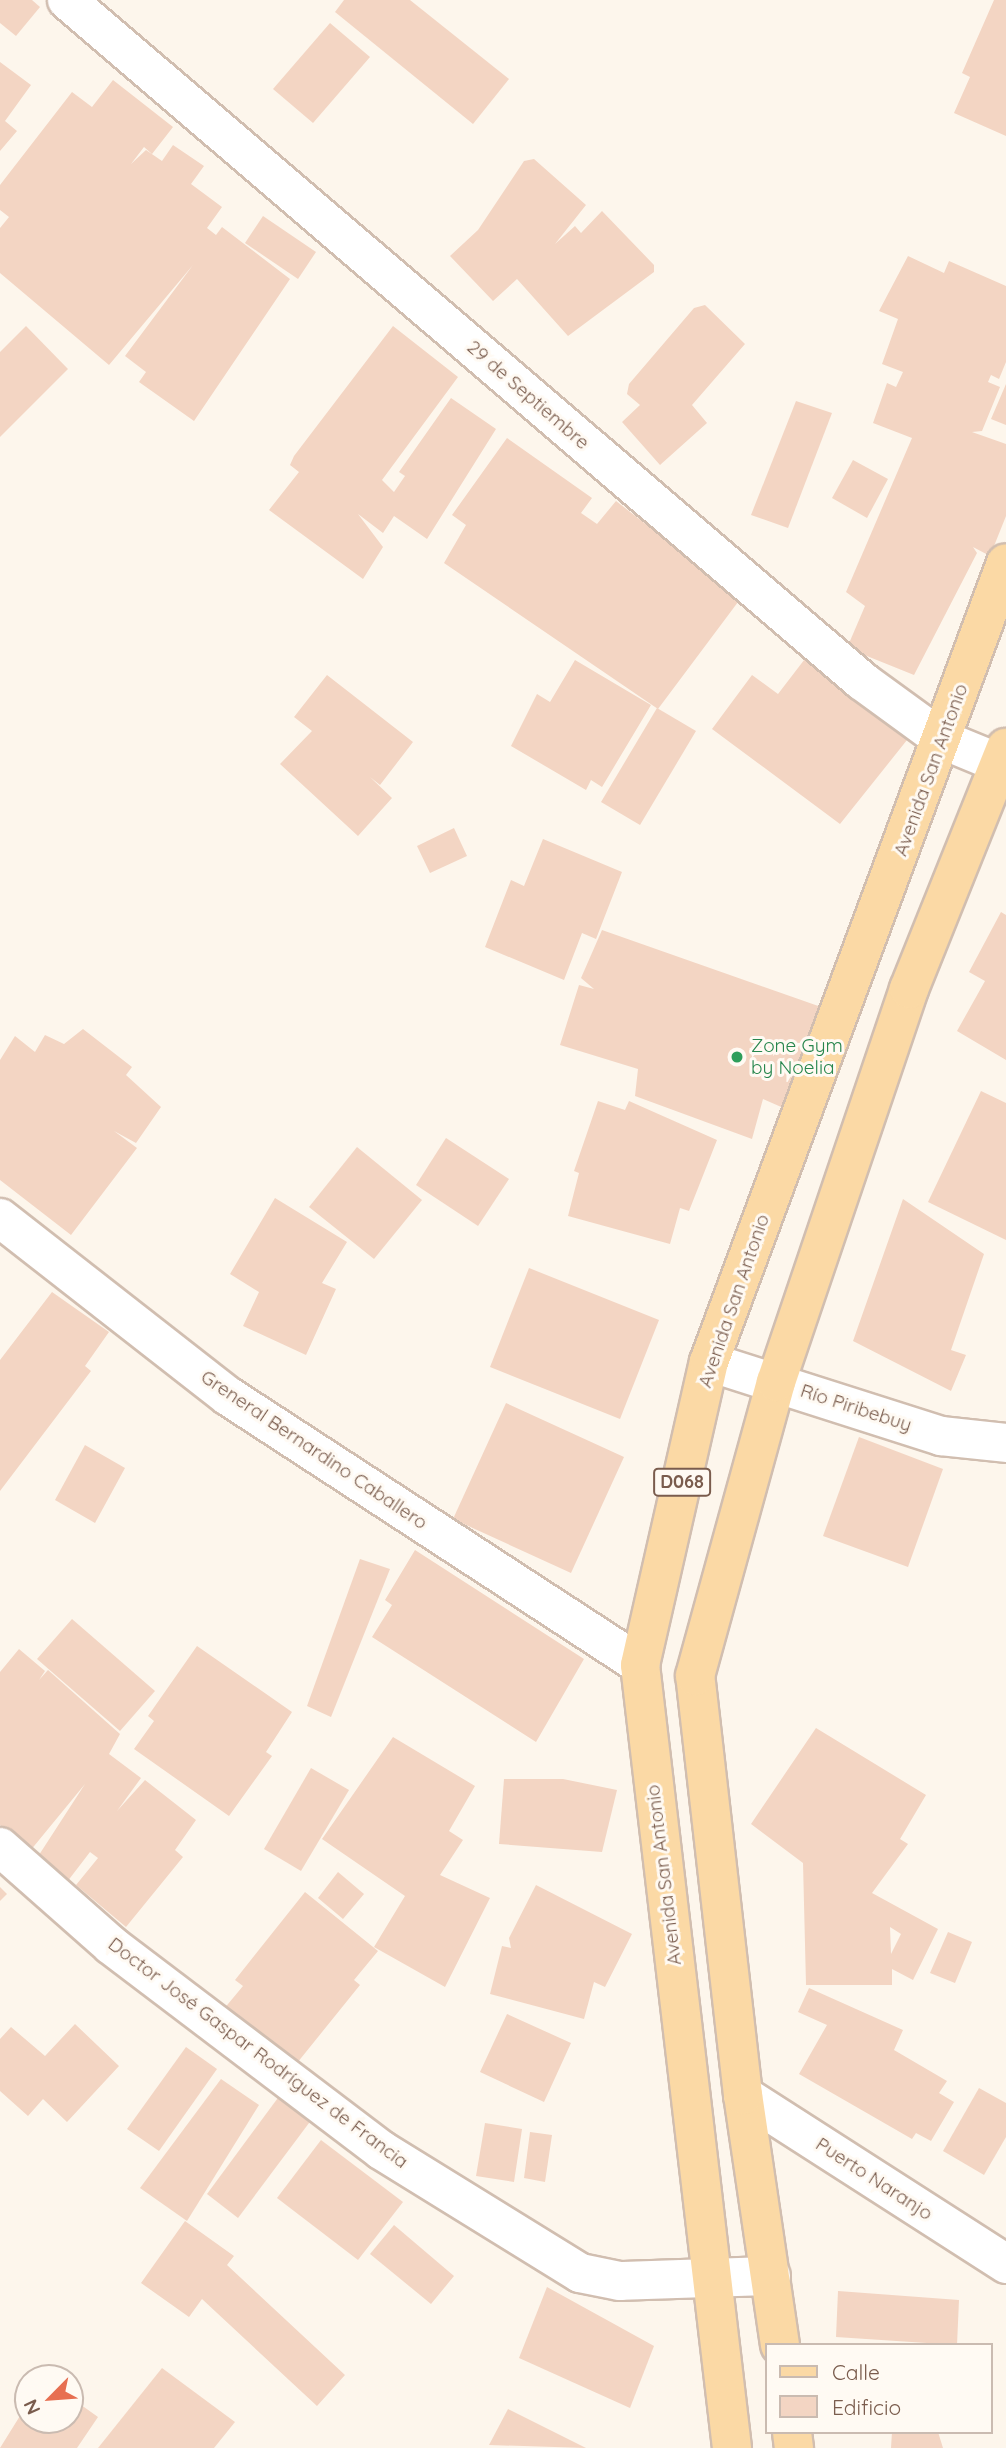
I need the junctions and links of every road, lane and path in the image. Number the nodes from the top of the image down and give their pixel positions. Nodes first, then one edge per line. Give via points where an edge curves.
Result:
1 (67, 0) edge
2 (1006, 563) edge
3 (943, 740) junction
4 (1004, 759) edge
5 (0, 1219) edge
6 (709, 1362) junction
7 (776, 1382) junction
8 (1006, 1443) edge
9 (640, 1665) junction
10 (0, 1847) edge
11 (743, 2095) junction
12 (1006, 2264) edge
13 (771, 2276) junction
14 (710, 2278) junction
15 (780, 2343) edge
16 (732, 2448) edge

1 - 3 street, 29 de Septiembre via 862,681
2 - 3 main road, Avenida San Antonio / D068
3 - 4 street, 29 de Septiembre
3 - 6 main road, Avenida San Antonio / D068
4 - 7 main road via 909,989
5 - 9 street, Greneral Bernardino Caballero via 228,1396
6 - 7 street, Río Piribebuy
6 - 9 main road, Avenida San Antonio / D068
7 - 8 street, Río Piribebuy via 941,1436
7 - 11 main road via 695,1676
9 - 14 main road, Avenida San Antonio / D068
10 - 14 street, Doctor José Gaspar Rodríguez de Francia via 111,1945 381,2150 580,2273 620,2281
11 - 12 street, Puerto Naranjo
11 - 13 main road
13 - 14 street, Doctor José Gaspar Rodríguez de Francia
13 - 15 main road
14 - 16 main road, Avenida San Antonio / D068

